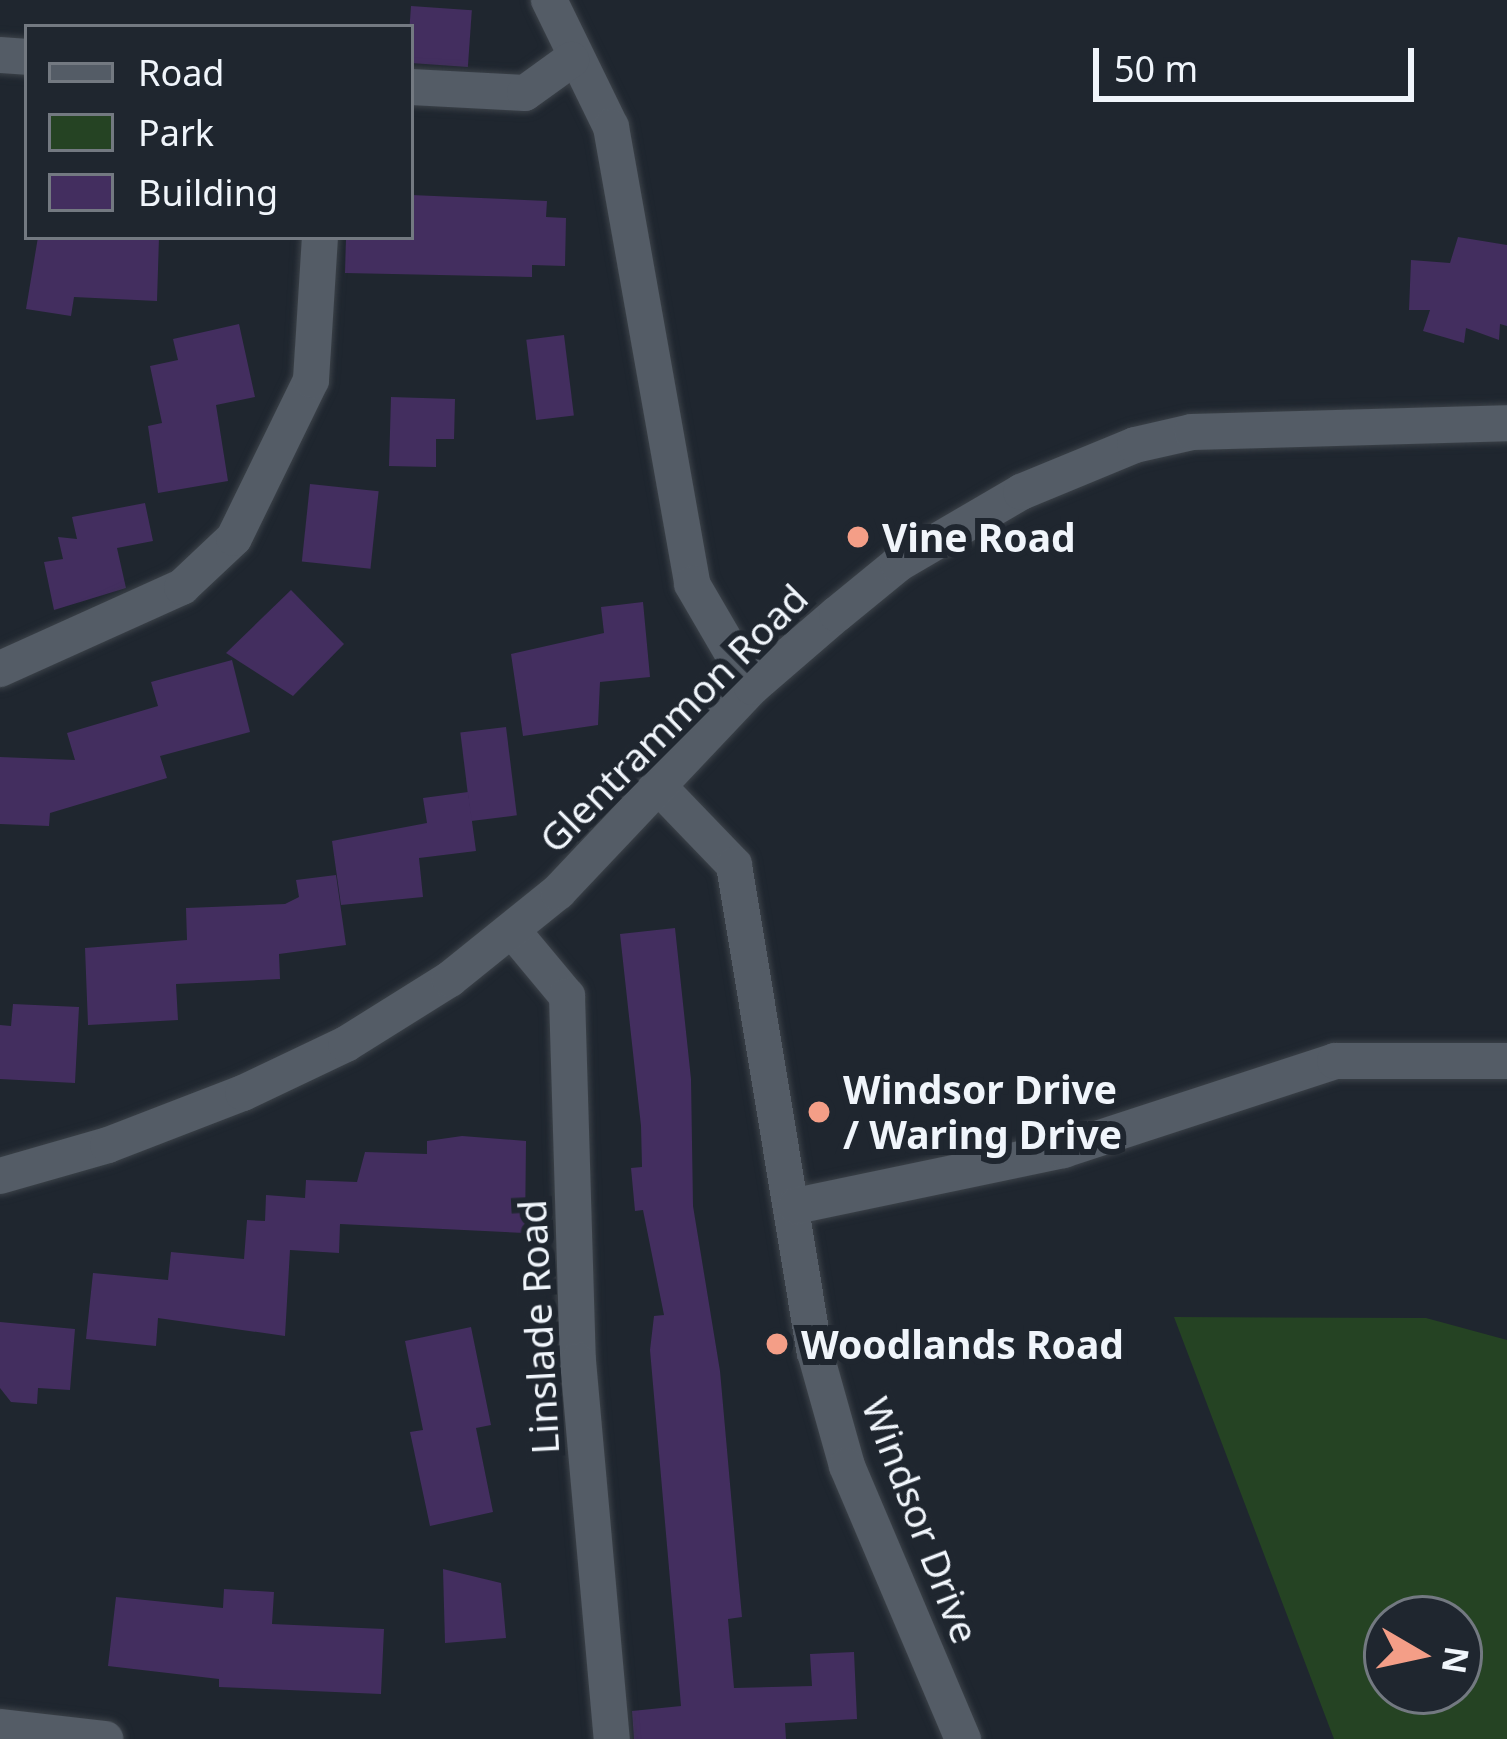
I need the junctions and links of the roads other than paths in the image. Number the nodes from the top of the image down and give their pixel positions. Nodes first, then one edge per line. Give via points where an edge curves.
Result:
1 (549, 0) edge
2 (571, 60) junction
3 (414, 87) edge
4 (320, 240) edge
5 (1507, 423) edge
6 (2, 669) edge
7 (752, 687) junction
8 (660, 788) junction
9 (512, 930) junction
10 (1507, 1061) edge
11 (0, 1176) edge
12 (796, 1206) junction
13 (0, 1727) edge
14 (952, 1736) edge
15 (105, 1739) edge
16 (612, 1739) edge

1 - 2 street
2 - 3 street via 525,93
2 - 7 street via 610,127 692,584
4 - 6 street via 311,380 234,538 182,586
5 - 7 street, Glentrammon Road via 1226,428 1135,445 940,537
7 - 8 street, Glentrammon Road
8 - 9 street, Glentrammon Road
8 - 12 street, Windsor Drive via 734,865
9 - 11 street, Glentrammon Road via 450,979 304,1066 108,1145
9 - 16 street, Linslade Road via 567,996 578,1360
10 - 12 street via 1334,1061 1063,1150
12 - 14 street, Windsor Drive via 815,1352 848,1466
13 - 15 street

